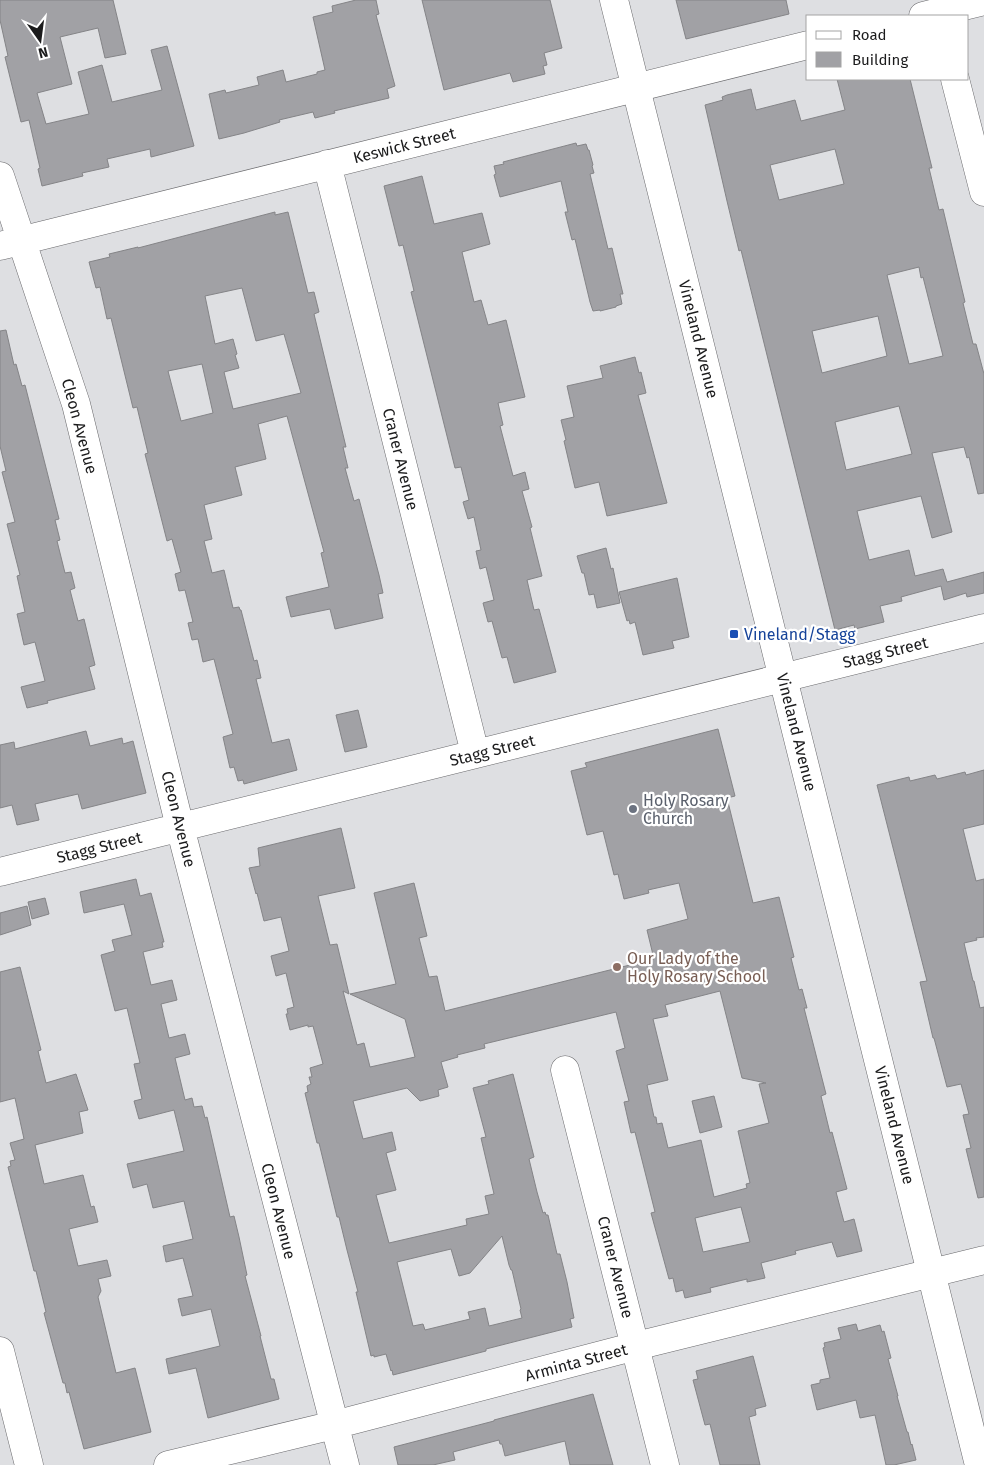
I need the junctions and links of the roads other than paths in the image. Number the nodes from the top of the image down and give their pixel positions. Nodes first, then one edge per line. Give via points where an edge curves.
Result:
1 (614, 0) edge
2 (984, 1) edge
3 (934, 15) edge
4 (806, 45) edge
5 (955, 80) edge
6 (636, 87) junction
7 (327, 164) junction
8 (0, 176) edge
9 (984, 192) edge
10 (11, 243) edge
11 (984, 628) edge
12 (783, 678) junction
13 (475, 754) junction
14 (180, 827) junction
15 (0, 872) edge
16 (565, 1070) dead end
17 (984, 1260) edge
18 (931, 1273) junction
19 (636, 1346) junction
20 (0, 1351) edge
21 (334, 1425) junction
22 (29, 1465) edge
23 (168, 1465) edge
24 (344, 1465) edge
25 (665, 1465) edge
26 (979, 1465) edge

1 - 6 street, Vineland Avenue
2 - 3 street
4 - 6 street, Keswick Street
5 - 9 street
6 - 7 street, Keswick Street
6 - 12 street, Vineland Avenue
7 - 10 street, Keswick Street
7 - 13 street, Craner Avenue
8 - 10 street, Cleon Avenue
10 - 14 street, Cleon Avenue via 76,404
11 - 12 street, Stagg Street
12 - 13 street, Stagg Street
12 - 18 street, Vineland Avenue
13 - 14 street, Stagg Street
14 - 15 street, Stagg Street
14 - 21 street, Cleon Avenue
16 - 19 street, Craner Avenue
17 - 18 street, Arminta Street
18 - 19 street, Arminta Street
18 - 26 street, Vineland Avenue
19 - 21 street, Arminta Street
19 - 25 street, Craner Avenue
20 - 22 street
21 - 23 street, Arminta Street
21 - 24 street, Cleon Avenue

